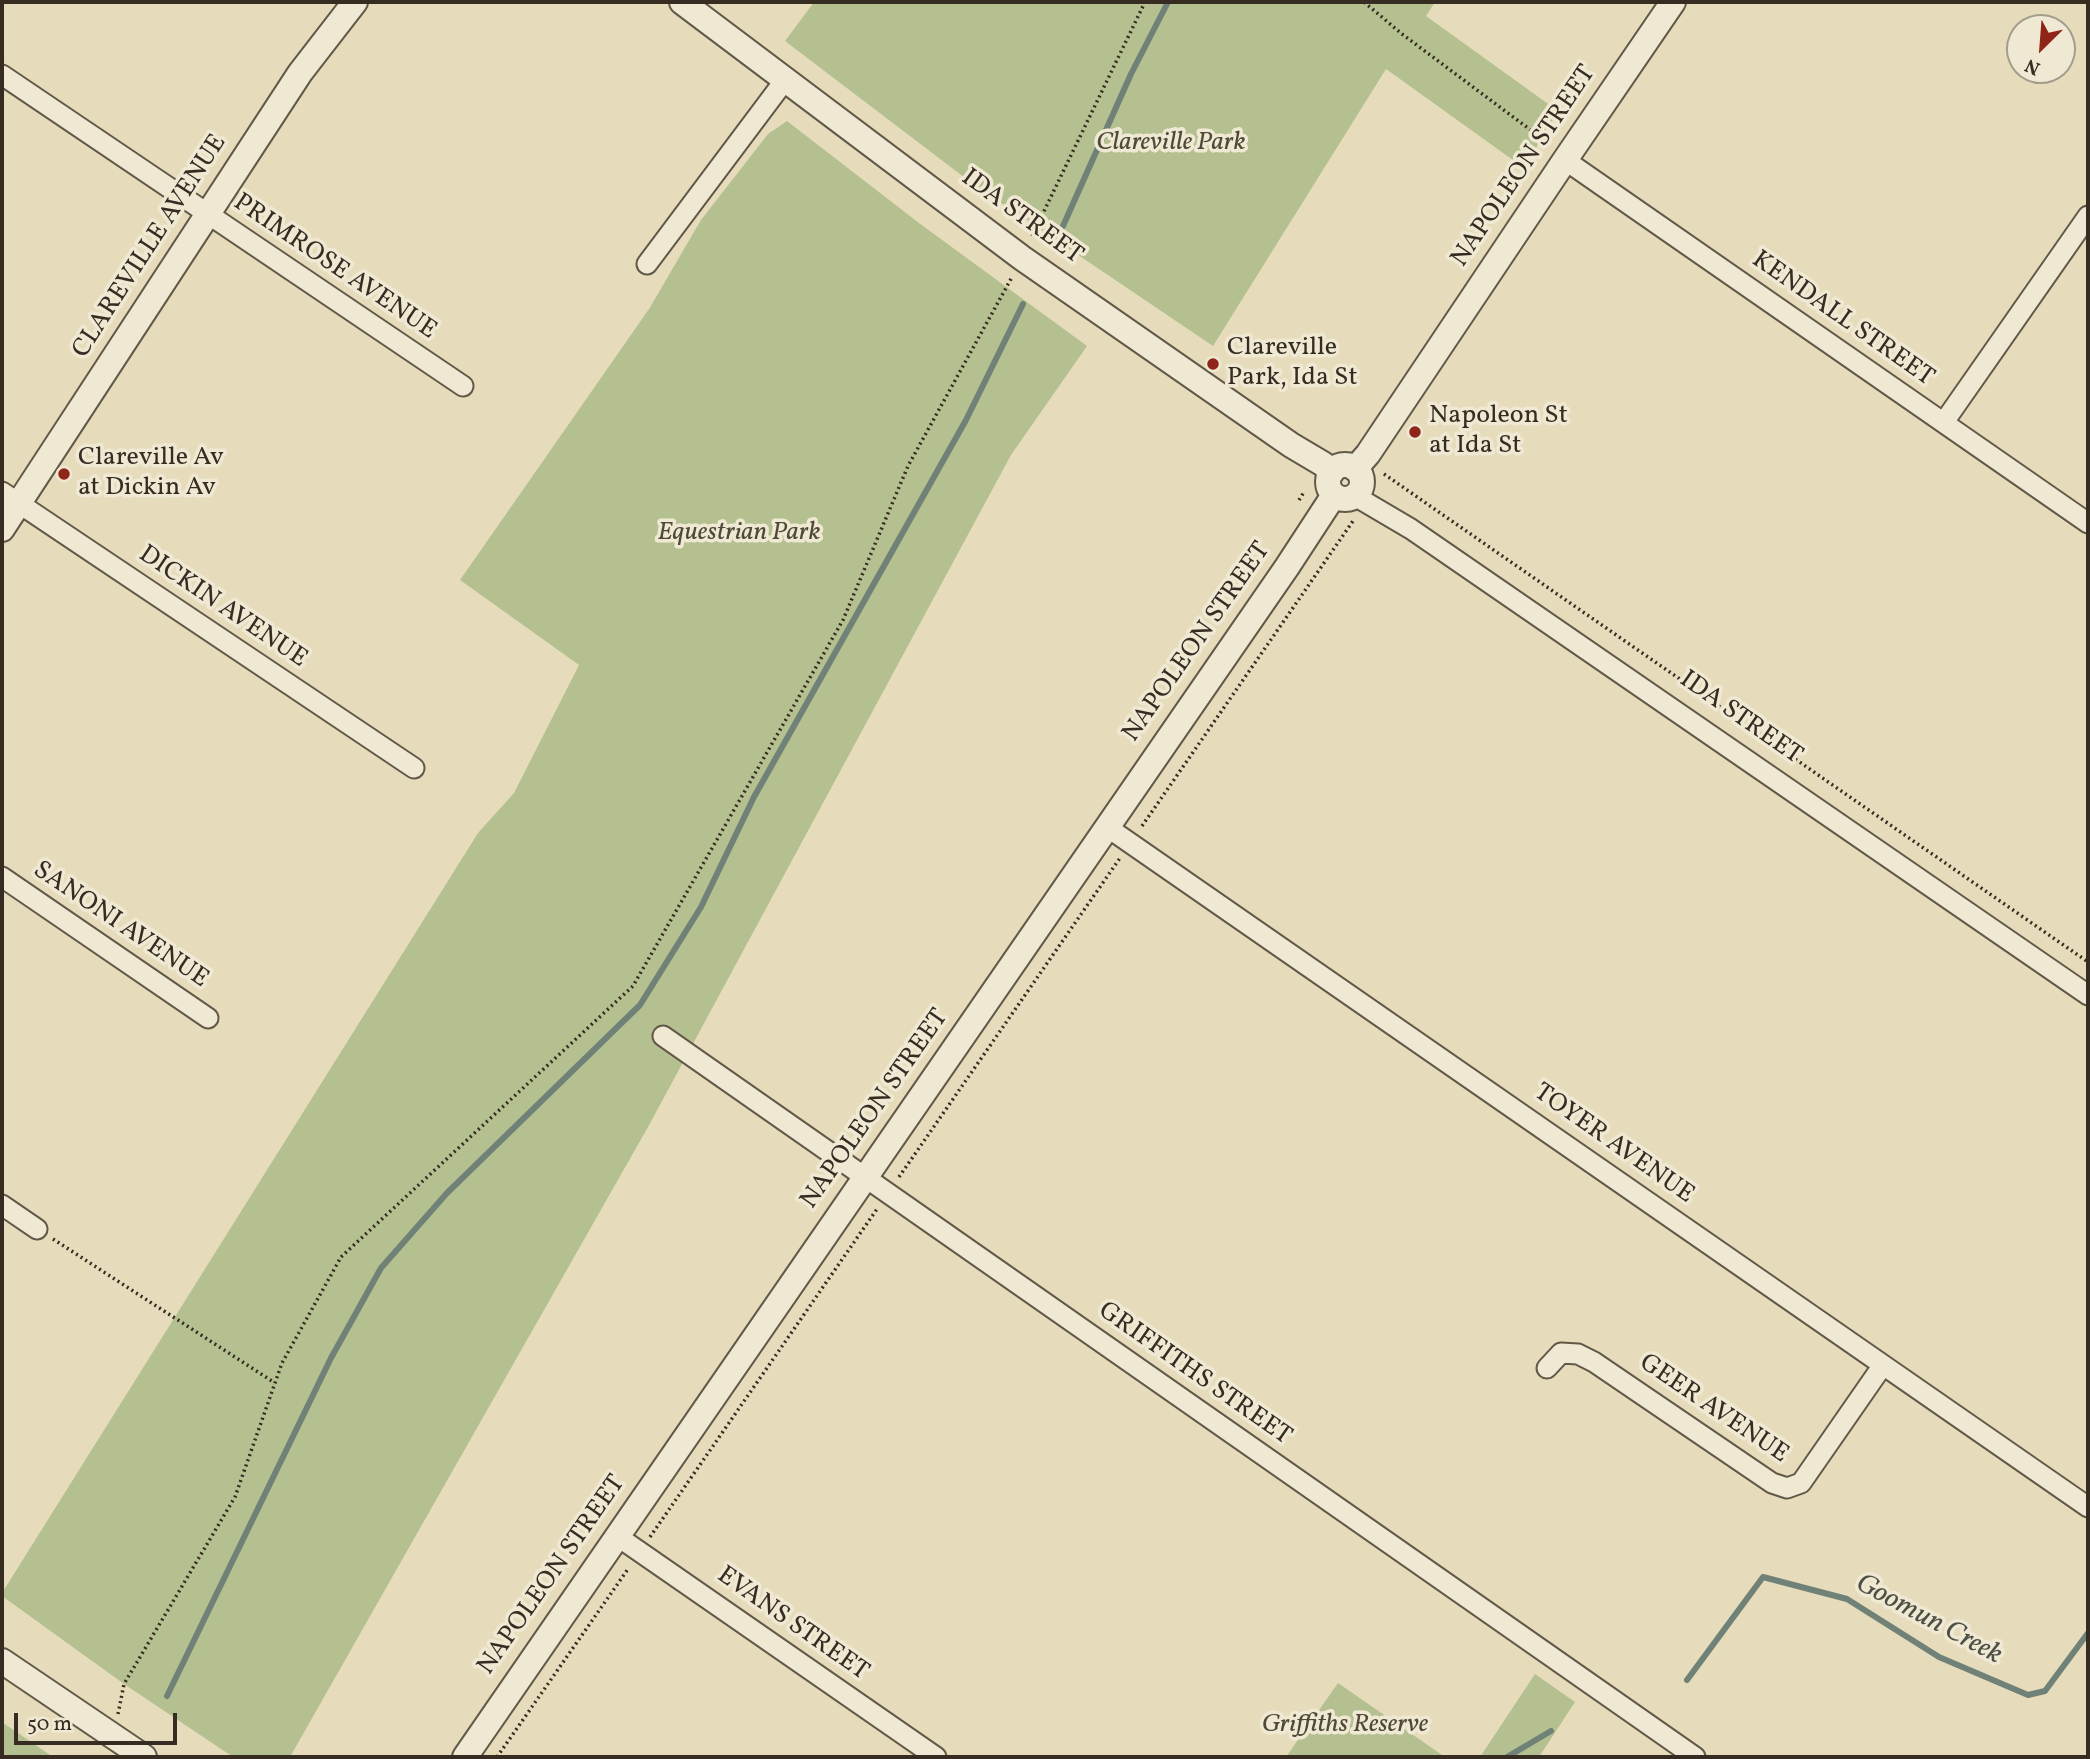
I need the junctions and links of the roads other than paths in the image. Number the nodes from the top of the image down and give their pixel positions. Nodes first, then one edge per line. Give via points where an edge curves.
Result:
1 (355, 2) edge
2 (682, 2) edge
3 (1673, 2) edge
4 (2, 75) edge
5 (785, 80) junction
6 (1564, 160) junction
7 (208, 214) junction
8 (2088, 216) edge
9 (647, 264) dead end
10 (463, 386) dead end
11 (1944, 422) junction
12 (1344, 483) junction
13 (10, 498) edge
14 (2088, 523) edge
15 (2, 529) edge
16 (414, 768) dead end
17 (1107, 827) junction
18 (2, 877) edge
19 (2088, 995) edge
20 (208, 1018) dead end
21 (663, 1036) dead end
22 (865, 1177) junction
23 (2, 1205) edge
24 (37, 1228) road end
25 (1883, 1365) junction
26 (1547, 1368) dead end
27 (2088, 1507) edge
28 (617, 1536) junction
29 (2, 1661) edge
30 (144, 1757) edge
31 (465, 1757) edge
32 (936, 1757) edge
33 (1695, 1757) edge

1 - 7 street, CLAREVILLE AVENUE via 300,73
2 - 5 street, IDA STREET
3 - 6 street, NAPOLEON STREET
4 - 7 street, PRIMROSE AVENUE
5 - 9 street
5 - 12 street, IDA STREET via 1022,258 1323,464
6 - 11 street, KENDALL STREET
6 - 12 street, NAPOLEON STREET via 1368,454
7 - 10 street, PRIMROSE AVENUE
7 - 13 street, CLAREVILLE AVENUE
8 - 11 street
11 - 14 street, KENDALL STREET
12 - 17 street, NAPOLEON STREET
12 - 19 street, IDA STREET
13 - 15 street, CLAREVILLE AVENUE
13 - 16 street, DICKIN AVENUE
17 - 22 street, NAPOLEON STREET
17 - 25 street, TOYER AVENUE
18 - 20 street, SANONI AVENUE
21 - 22 street, GRIFFITHS STREET
22 - 28 street, NAPOLEON STREET
22 - 33 street, GRIFFITHS STREET
23 - 24 street
25 - 26 street, GEER AVENUE via 1801,1483 1787,1488 1772,1483 1578,1354 1561,1353
25 - 27 street, TOYER AVENUE
28 - 31 street, NAPOLEON STREET
28 - 32 street, EVANS STREET
29 - 30 street

